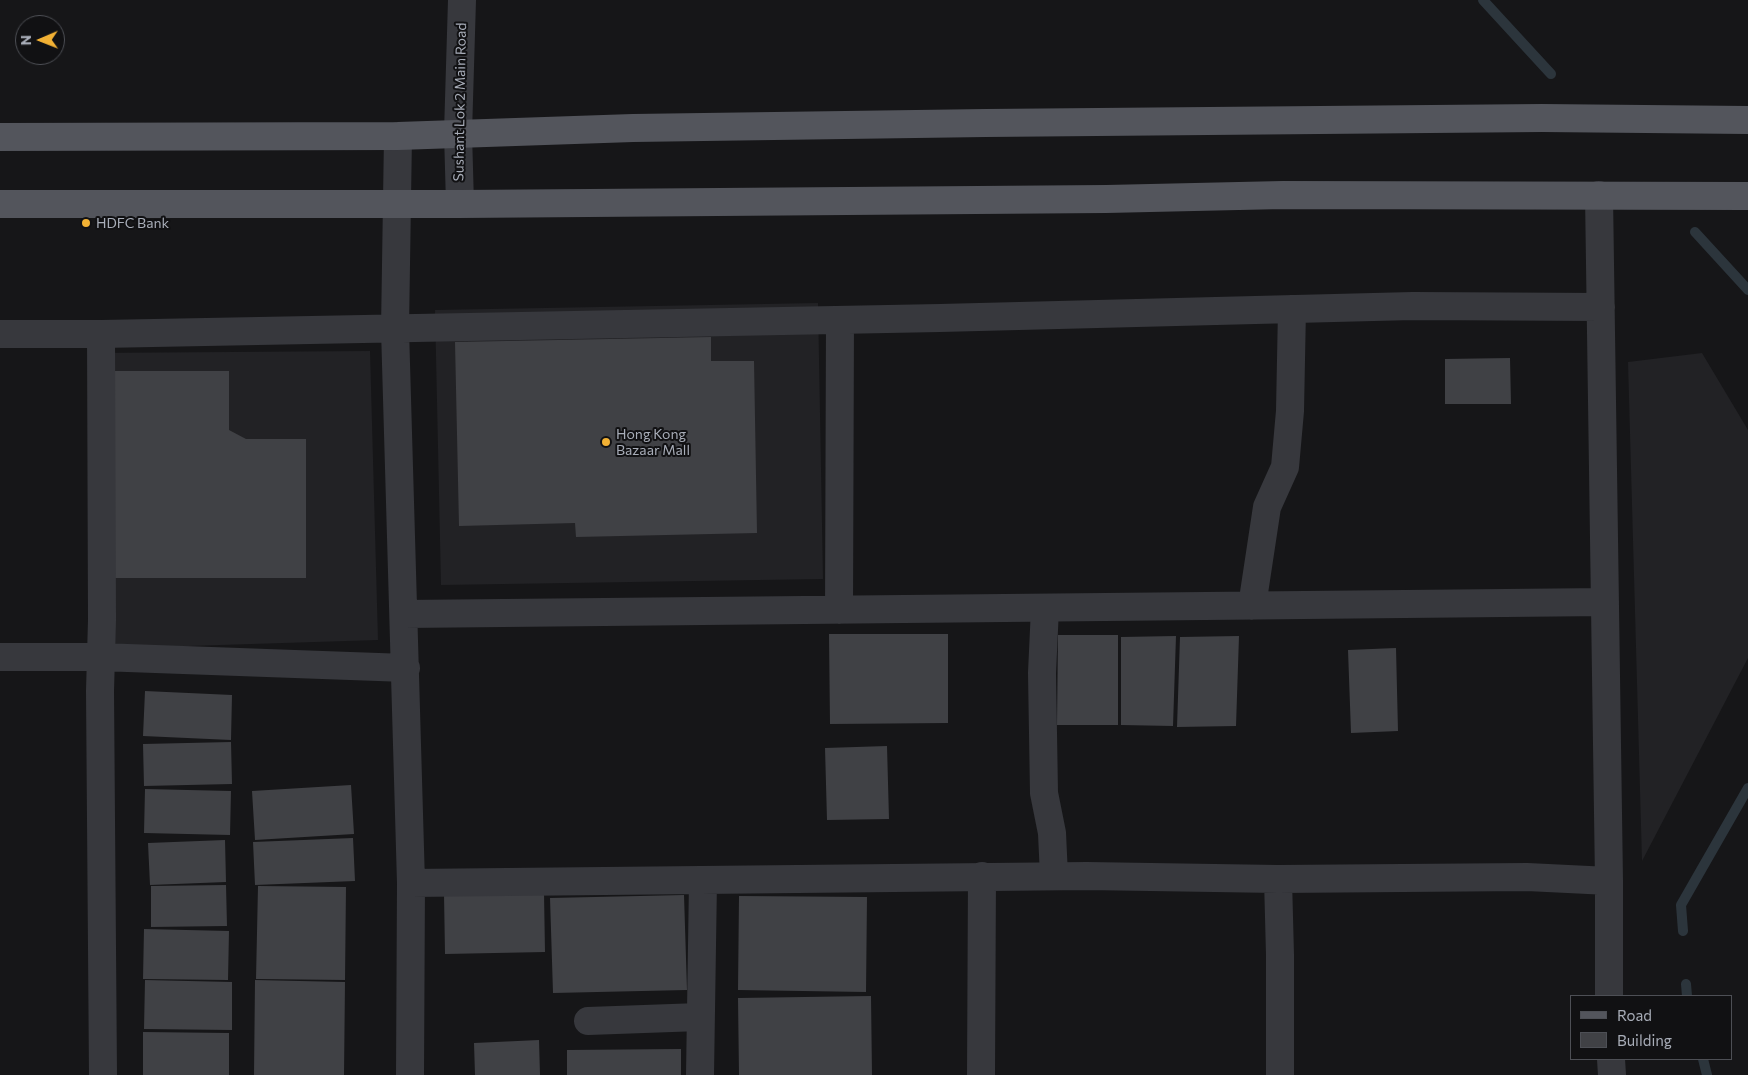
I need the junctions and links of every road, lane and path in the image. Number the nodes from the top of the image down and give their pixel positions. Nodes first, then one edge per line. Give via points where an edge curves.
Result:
1 (462, 0) edge
2 (1748, 120) edge
3 (458, 133) junction
4 (0, 136) edge
5 (398, 136) junction
6 (1599, 195) junction
7 (1748, 196) edge
8 (398, 203) junction
9 (0, 204) edge
10 (460, 204) junction
11 (1601, 307) junction
12 (1292, 309) junction
13 (840, 320) junction
14 (395, 329) junction
15 (0, 334) edge
16 (101, 334) junction
17 (1605, 602) junction
18 (1252, 606) junction
19 (1045, 608) junction
20 (839, 610) junction
21 (404, 614) junction
22 (0, 657) edge
23 (100, 657) junction
24 (406, 668) junction
25 (982, 876) junction
26 (1054, 876) junction
27 (1278, 879) junction
28 (703, 881) junction
29 (1609, 881) junction
30 (411, 883) junction
31 (1609, 995) edge
32 (700, 1017) junction
33 (588, 1022) dead end
34 (1611, 1060) edge
35 (103, 1075) edge
36 (410, 1075) edge
37 (700, 1075) edge
38 (982, 1075) edge
39 (1280, 1075) edge
40 (1612, 1075) edge

1 - 3 street, Sushant Lok 2 Main Road
2 - 3 main road via 1532,118 996,123
3 - 5 main road
3 - 10 street, Sushant Lok 2 Main Road
4 - 5 main road
5 - 8 street
6 - 7 main road
6 - 10 main road
6 - 11 street
8 - 9 main road
8 - 10 main road
8 - 14 street
11 - 12 street
11 - 17 street
12 - 13 street
12 - 18 street via 1290,411 1285,466 1268,507
13 - 14 street
13 - 20 street
14 - 16 street
14 - 21 street
15 - 16 street
16 - 23 street
17 - 18 street
17 - 29 street
18 - 19 street
19 - 20 street
19 - 26 street via 1042,673 1044,793 1052,833
20 - 21 street
21 - 24 street
22 - 23 street
23 - 24 street
23 - 35 street
24 - 30 street
25 - 26 street
25 - 28 street
25 - 38 street
26 - 27 street
27 - 29 street via 1527,877
27 - 39 street
28 - 30 street
28 - 32 street
29 - 31 street
30 - 36 street
32 - 33 street
32 - 37 street
34 - 40 street

